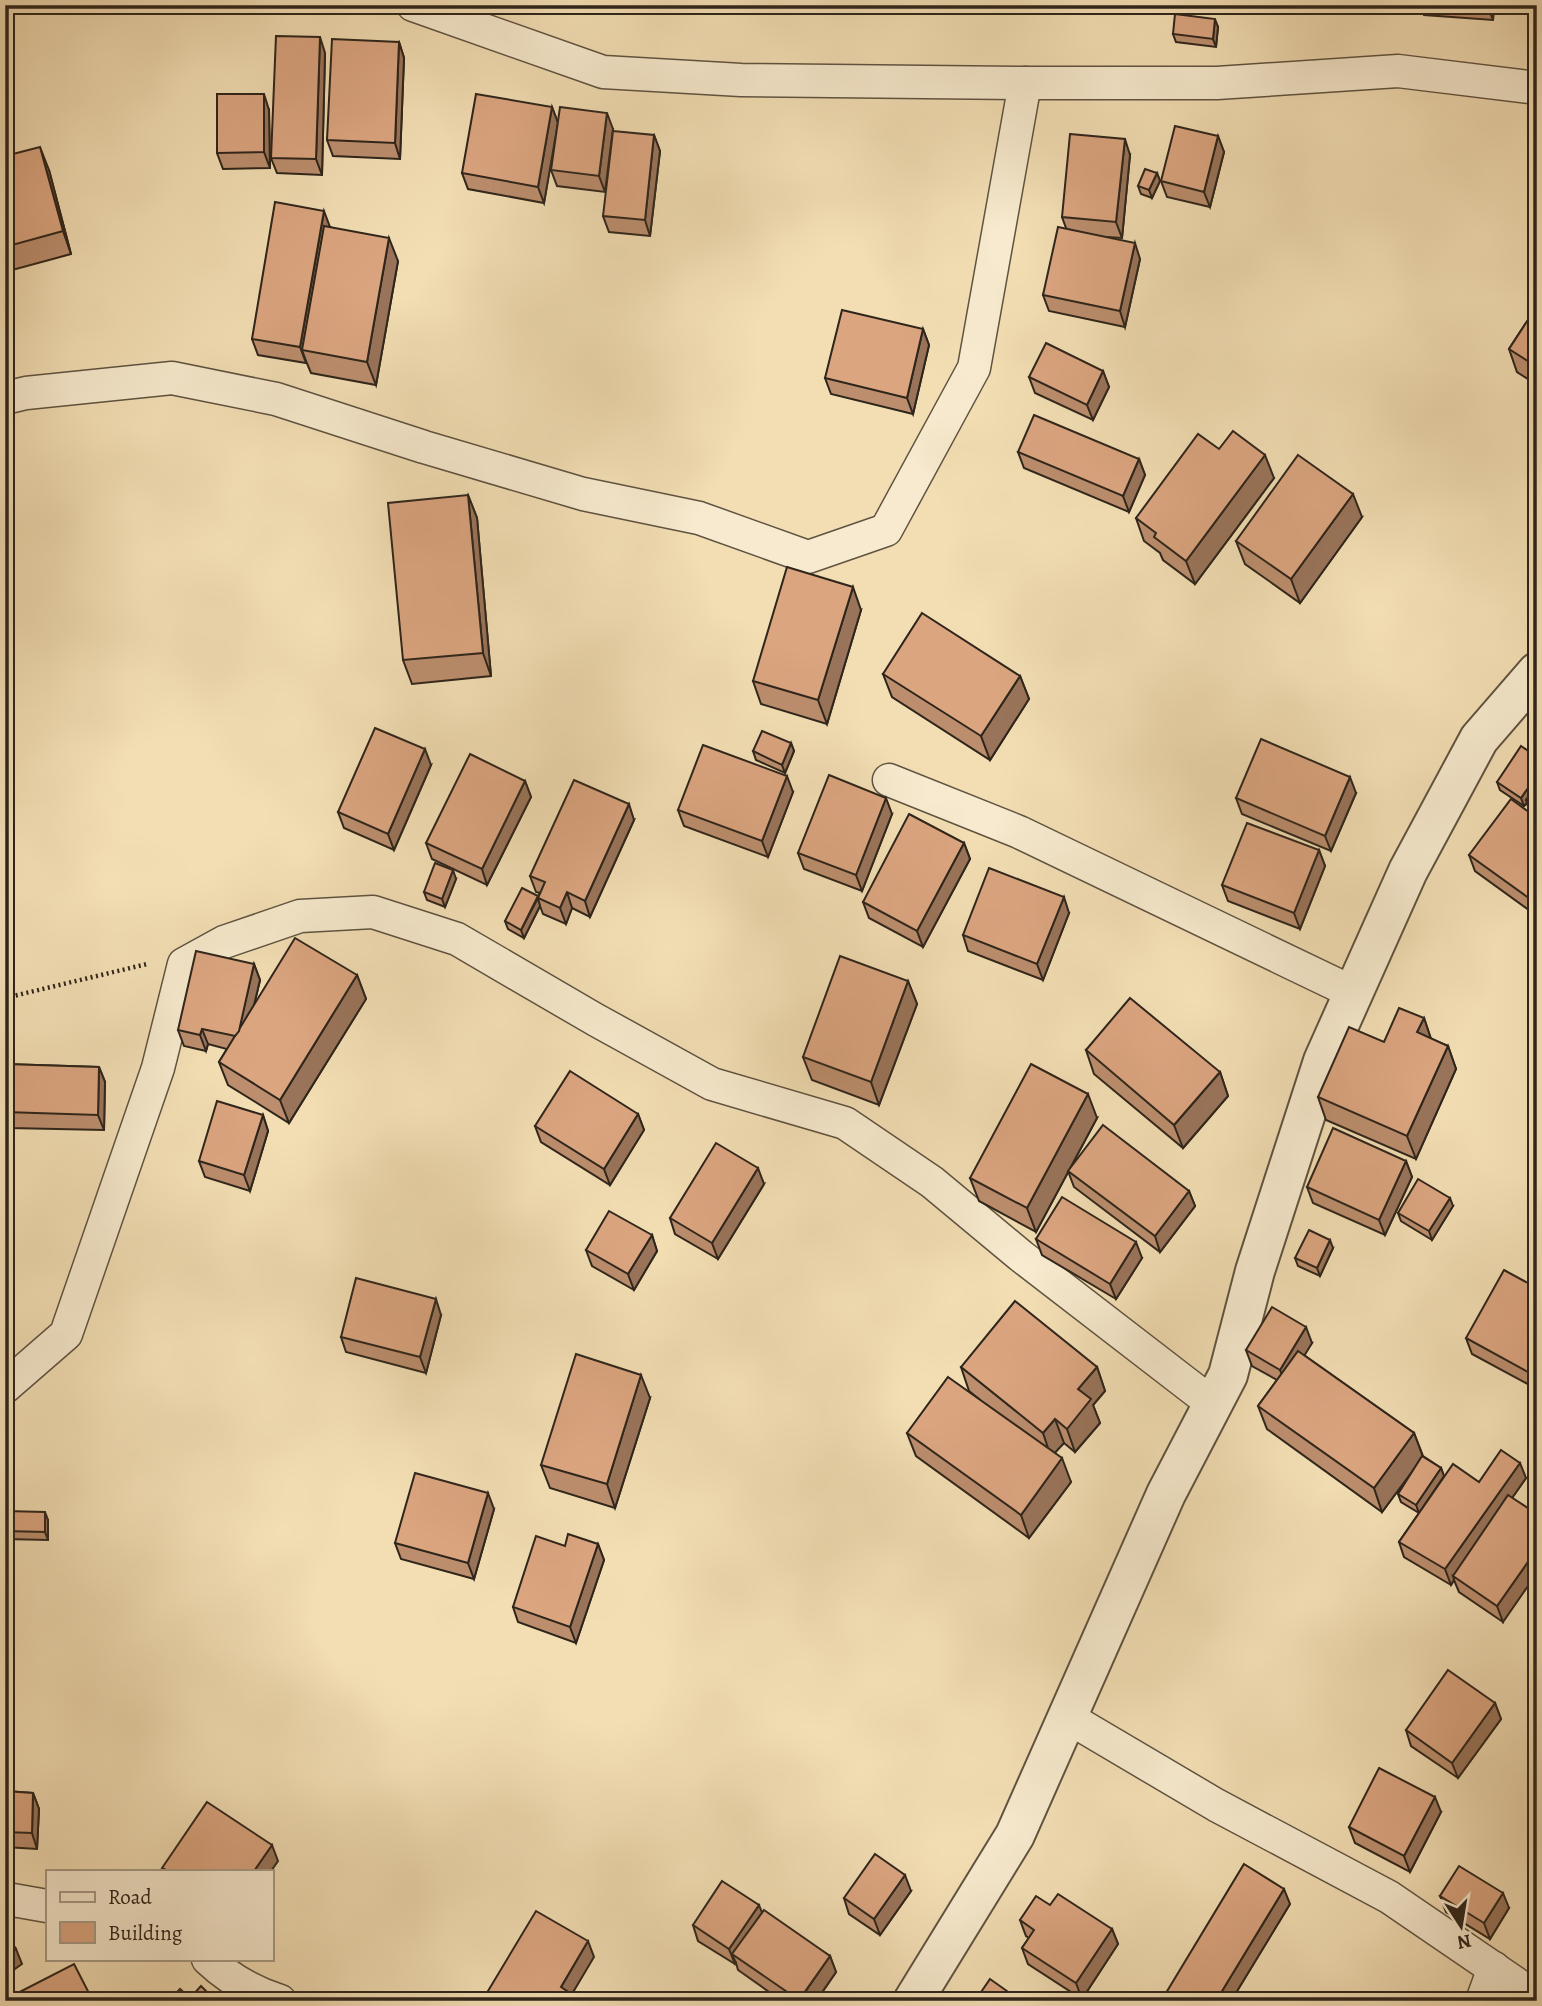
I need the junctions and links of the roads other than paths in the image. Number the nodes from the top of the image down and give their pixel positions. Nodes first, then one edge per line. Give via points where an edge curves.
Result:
1 (413, 5) edge
2 (1025, 83) junction
3 (1537, 88) edge
4 (5, 398) edge
5 (1537, 672) edge
6 (888, 780) dead end
7 (1354, 993) junction
8 (5, 1387) edge
9 (1213, 1404) junction
10 (1067, 1717) junction
11 (5, 1902) edge
12 (46, 1906) edge
13 (209, 1960) edge
14 (1494, 1968) junction
15 (1537, 1998) edge
16 (280, 2001) edge
17 (913, 2001) edge
18 (1482, 2001) edge

1 - 2 street via 603,72 741,80
2 - 3 street via 1217,83 1398,71
2 - 4 street via 974,368 886,530 808,557 699,518 583,494 276,399 172,378
5 - 7 street via 1479,739 1408,871
6 - 7 street via 1018,832
7 - 9 street via 1323,1061 1255,1271 1228,1375
8 - 9 street via 66,1334 158,1068 184,964 213,948 300,916 373,912 457,940 712,1084 845,1123 932,1182
9 - 10 street via 1166,1494
10 - 14 street via 1216,1805 1389,1897
10 - 17 street via 1015,1835
11 - 12 street
13 - 16 street via 223,1974
14 - 15 street
14 - 18 street

